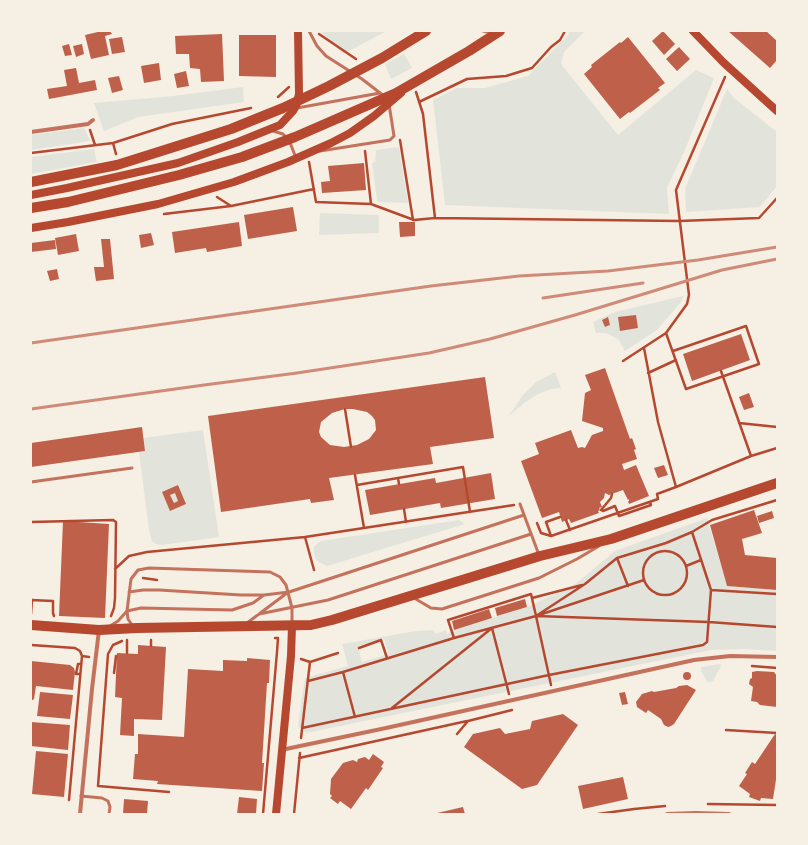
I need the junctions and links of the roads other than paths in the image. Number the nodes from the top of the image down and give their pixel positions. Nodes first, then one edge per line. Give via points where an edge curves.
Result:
1 (298, 31) edge
2 (309, 31) edge
3 (426, 31) edge
4 (483, 31) edge
5 (500, 31) edge
6 (693, 31) edge
7 (413, 83) junction
8 (380, 93) junction
9 (295, 108) junction
10 (777, 111) edge
11 (93, 120) dead end
12 (269, 129) junction
13 (31, 132) edge
14 (31, 182) edge
15 (31, 195) edge
16 (31, 208) edge
17 (31, 228) edge
18 (132, 468) dead end
19 (31, 482) edge
20 (777, 483) edge
21 (520, 504) road end
22 (524, 515) junction
23 (531, 534) junction
24 (611, 539) junction
25 (540, 556) junction
26 (129, 592) junction
27 (289, 592) junction
28 (264, 595) junction
29 (411, 596) junction
30 (292, 608) junction
31 (127, 611) junction
32 (259, 614) junction
33 (31, 625) edge
34 (241, 626) junction
35 (292, 626) junction
36 (137, 628) junction
37 (99, 630) junction
38 (777, 657) edge
39 (281, 750) junction
40 (81, 798) junction
41 (80, 814) edge
42 (109, 814) edge
43 (276, 814) edge
44 (668, 814) edge
45 (729, 814) edge

1 - 9 main road via 299,94
2 - 8 lane via 326,56
3 - 14 main road via 382,58 283,108 231,129 117,165
4 - 5 lane
5 - 7 main road
6 - 10 main road
7 - 16 main road via 295,138 242,157 123,190
7 - 17 main road via 350,134 288,162 234,182 158,204
8 - 9 lane
8 - 12 lane via 390,107 394,136 388,142 308,153 296,158 289,140 283,134
9 - 12 main road via 280,125
11 - 13 street via 88,124
12 - 15 main road via 178,163
18 - 19 lane
20 - 24 main road
21 - 22 lane
22 - 23 lane
22 - 27 lane
23 - 25 lane
23 - 30 lane via 328,600
24 - 25 main road
24 - 29 lane via 539,578 442,609 431,608
25 - 29 main road
26 - 27 lane via 134,574 138,570 149,568 270,572 280,577
26 - 28 lane via 142,590
26 - 31 lane
27 - 28 lane
27 - 30 lane
27 - 32 lane
28 - 31 lane via 253,604 232,610 141,608
29 - 35 main road via 332,620
30 - 32 lane
30 - 35 lane
31 - 36 lane via 128,619
31 - 37 lane via 111,626
32 - 34 lane
33 - 37 main road
34 - 35 main road
34 - 36 main road
35 - 39 main road
36 - 37 main road
37 - 40 street
38 - 39 street via 730,656 694,660
39 - 43 main road
40 - 41 street
40 - 42 lane via 102,798 108,801
44 - 45 street

